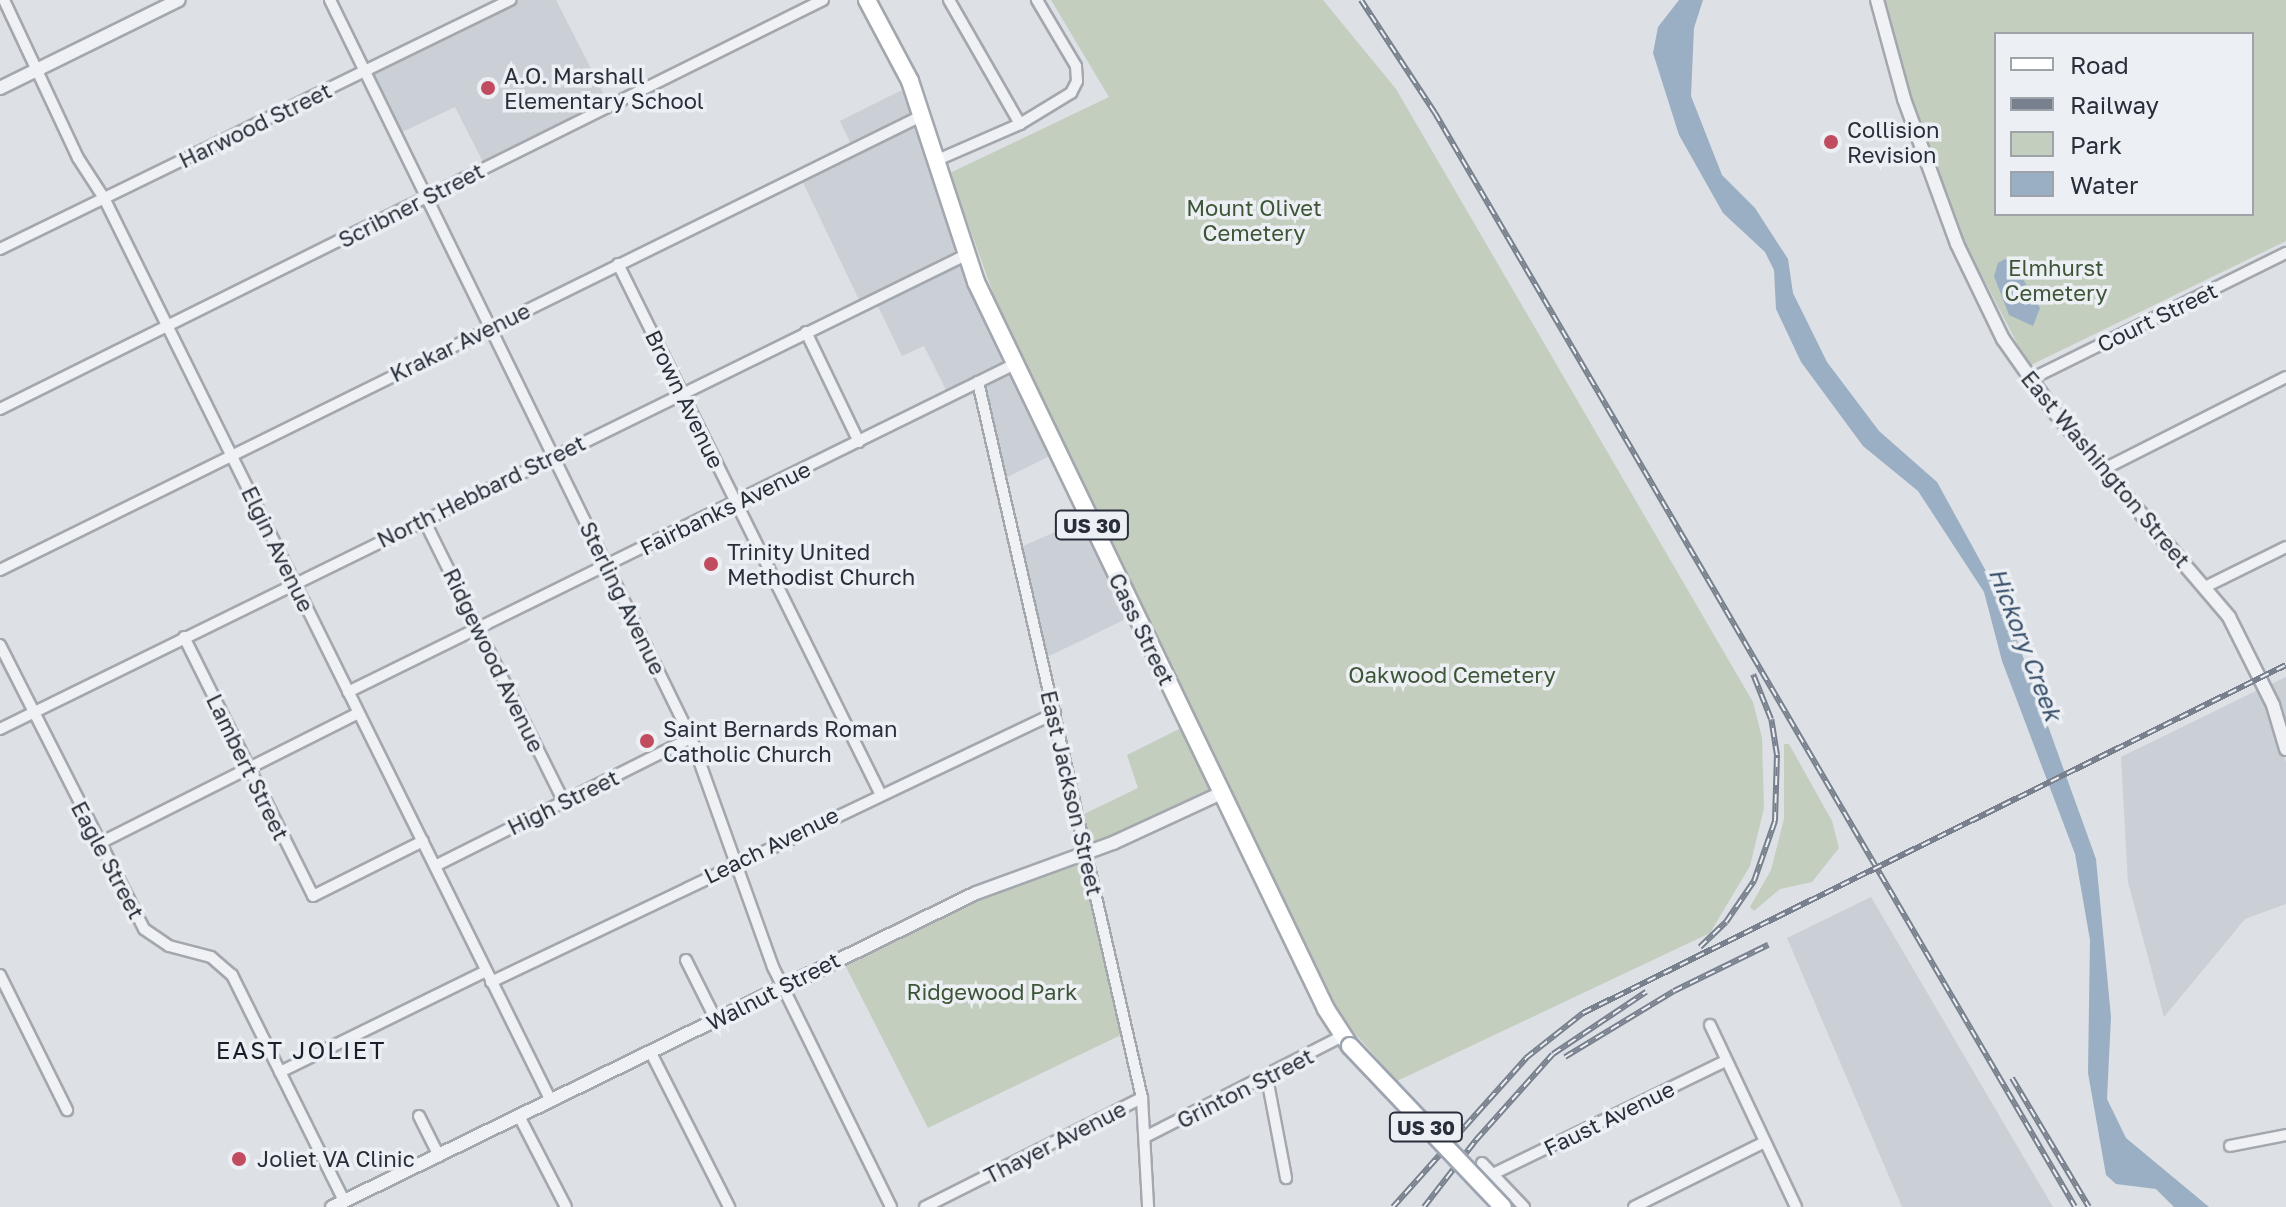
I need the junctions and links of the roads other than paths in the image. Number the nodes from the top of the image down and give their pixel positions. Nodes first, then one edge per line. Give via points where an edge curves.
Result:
1 (4, 0) edge
2 (179, 0) edge
3 (330, 0) edge
4 (510, 0) edge
5 (823, 0) edge
6 (867, 0) edge
7 (949, 0) edge
8 (1037, 0) edge
9 (1877, 0) edge
10 (38, 70) junction
11 (365, 71) junction
12 (0, 88) edge
13 (921, 116) junction
14 (1020, 124) junction
15 (935, 161) junction
16 (426, 197) junction
17 (104, 198) junction
18 (0, 249) edge
19 (2286, 253) edge
20 (964, 256) junction
21 (618, 264) junction
22 (491, 327) junction
23 (166, 328) junction
24 (806, 332) junction
25 (1015, 364) junction
26 (2286, 377) edge
27 (2029, 380) junction
28 (978, 382) junction
29 (683, 393) junction
30 (0, 409) edge
31 (859, 442) junction
32 (231, 455) junction
33 (554, 457) junction
34 (2104, 469) junction
35 (737, 504) junction
36 (423, 518) junction
37 (2286, 547) edge
38 (607, 566) junction
39 (0, 570) edge
40 (294, 583) junction
41 (2205, 587) junction
42 (479, 629) junction
43 (184, 637) junction
44 (0, 645) edge
45 (348, 692) junction
46 (32, 713) junction
47 (358, 713) junction
48 (1055, 713) junction
49 (0, 729) edge
50 (691, 738) junction
51 (2286, 749) edge
52 (249, 770) junction
53 (880, 793) junction
54 (1221, 793) junction
55 (564, 802) junction
56 (423, 841) junction
57 (98, 844) junction
58 (1085, 853) junction
59 (737, 861) junction
60 (435, 866) junction
61 (686, 960) dead end
62 (0, 975) edge
63 (488, 977) junction
64 (782, 987) junction
65 (716, 1020) junction
66 (1710, 1025) dead end
67 (1346, 1041) junction
68 (650, 1051) junction
69 (1726, 1061) junction
70 (280, 1072) junction
71 (1267, 1078) junction
72 (1142, 1098) junction
73 (550, 1099) junction
74 (67, 1110) dead end
75 (419, 1116) dead end
76 (519, 1116) junction
77 (2286, 1135) edge
78 (1147, 1136) junction
79 (1765, 1142) junction
80 (2230, 1146) dead end
81 (439, 1156) junction
82 (1482, 1163) dead end
83 (1493, 1174) junction
84 (1286, 1178) dead end
85 (338, 1204) edge
86 (566, 1207) edge
87 (729, 1207) edge
88 (891, 1207) edge
89 (925, 1207) edge
90 (1148, 1207) edge
91 (1503, 1207) edge
92 (1524, 1207) edge
93 (1634, 1207) edge
94 (1796, 1207) edge

1 - 10 street, Elgin Avenue
2 - 10 street
3 - 11 street, Sterling Avenue
4 - 11 street, Harwood Street
5 - 16 street, Scribner Street
6 - 13 main road, Cass Street / US 30 via 894,45
7 - 14 street
8 - 14 street via 1076,66 1077,81 1058,105
9 - 27 street, East Washington Street via 1904,99 1957,244
10 - 12 street
10 - 17 street, Elgin Avenue via 78,158
11 - 16 street, Sterling Avenue
11 - 17 street, Harwood Street
13 - 15 main road, Cass Street / US 30
13 - 21 street, Krakar Avenue
14 - 15 street
15 - 20 main road, Cass Street / US 30
16 - 22 street, Sterling Avenue
16 - 23 street, Scribner Street
17 - 18 street, Harwood Street
17 - 23 street, Elgin Avenue
19 - 27 street, Court Street
20 - 24 street, North Hebbard Street
20 - 25 main road, Cass Street / US 30
21 - 22 street, Krakar Avenue
21 - 29 street, Brown Avenue
22 - 32 street, Krakar Avenue
22 - 33 street, Sterling Avenue
23 - 30 street, Scribner Street
23 - 32 street, Elgin Avenue
24 - 29 street, North Hebbard Street
24 - 31 street
25 - 28 street, Fairbanks Avenue
25 - 54 main road, Cass Street / US 30
26 - 34 street
27 - 34 street, East Washington Street
28 - 31 street, Fairbanks Avenue
28 - 48 street, East Jackson Street
29 - 33 street, North Hebbard Street
29 - 35 street, Brown Avenue
31 - 35 street, Fairbanks Avenue
32 - 39 street, Krakar Avenue
32 - 40 street, Elgin Avenue
33 - 36 street, North Hebbard Street
33 - 38 street, Sterling Avenue
34 - 41 street, East Washington Street
35 - 38 street, Fairbanks Avenue
35 - 53 street, Brown Avenue
36 - 40 street, North Hebbard Street
36 - 42 street, Ridgewood Avenue
37 - 41 street
38 - 42 street, Fairbanks Avenue
38 - 50 street, Sterling Avenue
40 - 43 street, North Hebbard Street
40 - 45 street, Elgin Avenue
41 - 51 street, East Washington Street via 2252,658
42 - 45 street, Fairbanks Avenue
42 - 55 street, Ridgewood Avenue
43 - 46 street, North Hebbard Street
43 - 52 street, Lambert Street
44 - 46 street, Eagle Street
45 - 47 street, Elgin Avenue
46 - 49 street, North Hebbard Street
46 - 57 street, Eagle Street
47 - 52 street
47 - 56 street, Elgin Avenue
48 - 53 street, Leach Avenue
48 - 58 street, East Jackson Street
50 - 55 street, High Street
50 - 59 street, Sterling Avenue
52 - 56 street, Lambert Street via 313,896
52 - 57 street
53 - 59 street, Leach Avenue
54 - 58 street, Walnut Street
54 - 67 main road, Cass Street / US 30
55 - 60 street, High Street
56 - 60 street, Elgin Avenue
57 - 70 street, Eagle Street via 144,929 169,946 224,965
58 - 64 street, Walnut Street via 976,893
58 - 72 street, East Jackson Street
59 - 63 street, Leach Avenue
59 - 64 street, Sterling Avenue
60 - 63 street, Elgin Avenue
61 - 65 street
62 - 74 street
63 - 70 street, Leach Avenue
63 - 73 street, Elgin Avenue
64 - 65 street, Walnut Street
64 - 88 street, Sterling Avenue
65 - 68 street, Walnut Street
66 - 69 street
67 - 71 street, Grinton Street
67 - 91 main road, Cass Street / US 30, bridge
68 - 73 street, Walnut Street
68 - 87 street
69 - 79 street
69 - 83 street, Faust Avenue
70 - 85 street, Eagle Street
71 - 78 street, Grinton Street
71 - 84 street
72 - 78 street, East Jackson Street
72 - 89 street, Thayer Avenue
73 - 76 street, Walnut Street
75 - 81 street
76 - 81 street, Walnut Street
76 - 86 street
77 - 80 street
78 - 90 street, East Jackson Street
79 - 93 street
79 - 94 street
81 - 85 street, Walnut Street
82 - 83 street
83 - 92 street

